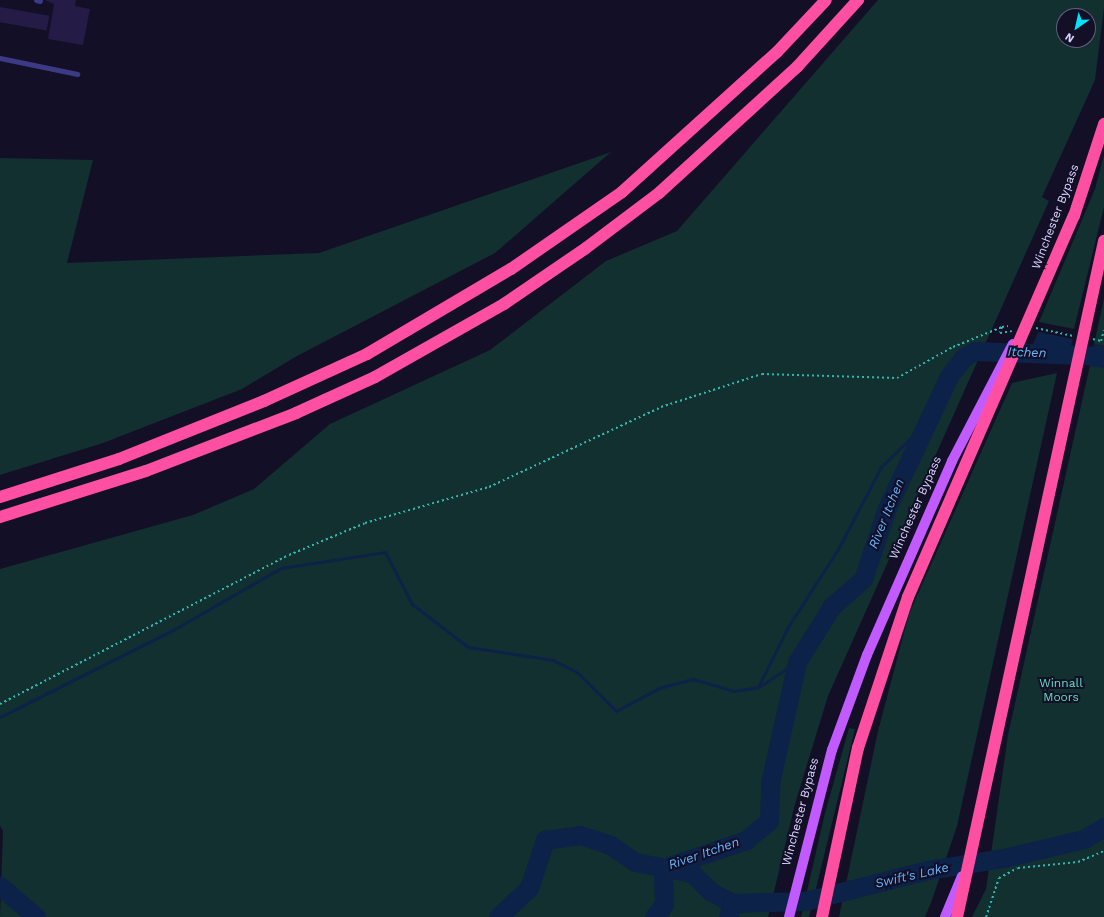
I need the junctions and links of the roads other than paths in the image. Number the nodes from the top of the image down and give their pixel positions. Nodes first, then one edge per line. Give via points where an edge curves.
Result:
1 (826, 0) edge
2 (858, 0) edge
3 (0, 58) edge
4 (77, 74) dead end
5 (1104, 124) edge
6 (1104, 241) edge
7 (994, 386) junction
8 (0, 497) edge
9 (0, 517) edge
10 (974, 847) junction
11 (789, 917) edge
12 (822, 917) edge
13 (945, 917) edge
14 (957, 917) edge

1 - 8 highway via 777,52 622,192 505,273 367,354 264,401 119,459
2 - 9 highway via 797,67 665,188 586,248 504,304 375,377 296,413 146,471
3 - 4 lane
5 - 7 highway, Winchester Bypass via 1086,185 1034,307
6 - 10 highway via 1085,315
7 - 11 main road, Winchester Bypass via 924,521 867,655 832,750
7 - 12 highway, Winchester Bypass via 921,563 889,650 858,748 830,869
10 - 13 main road
10 - 14 highway

